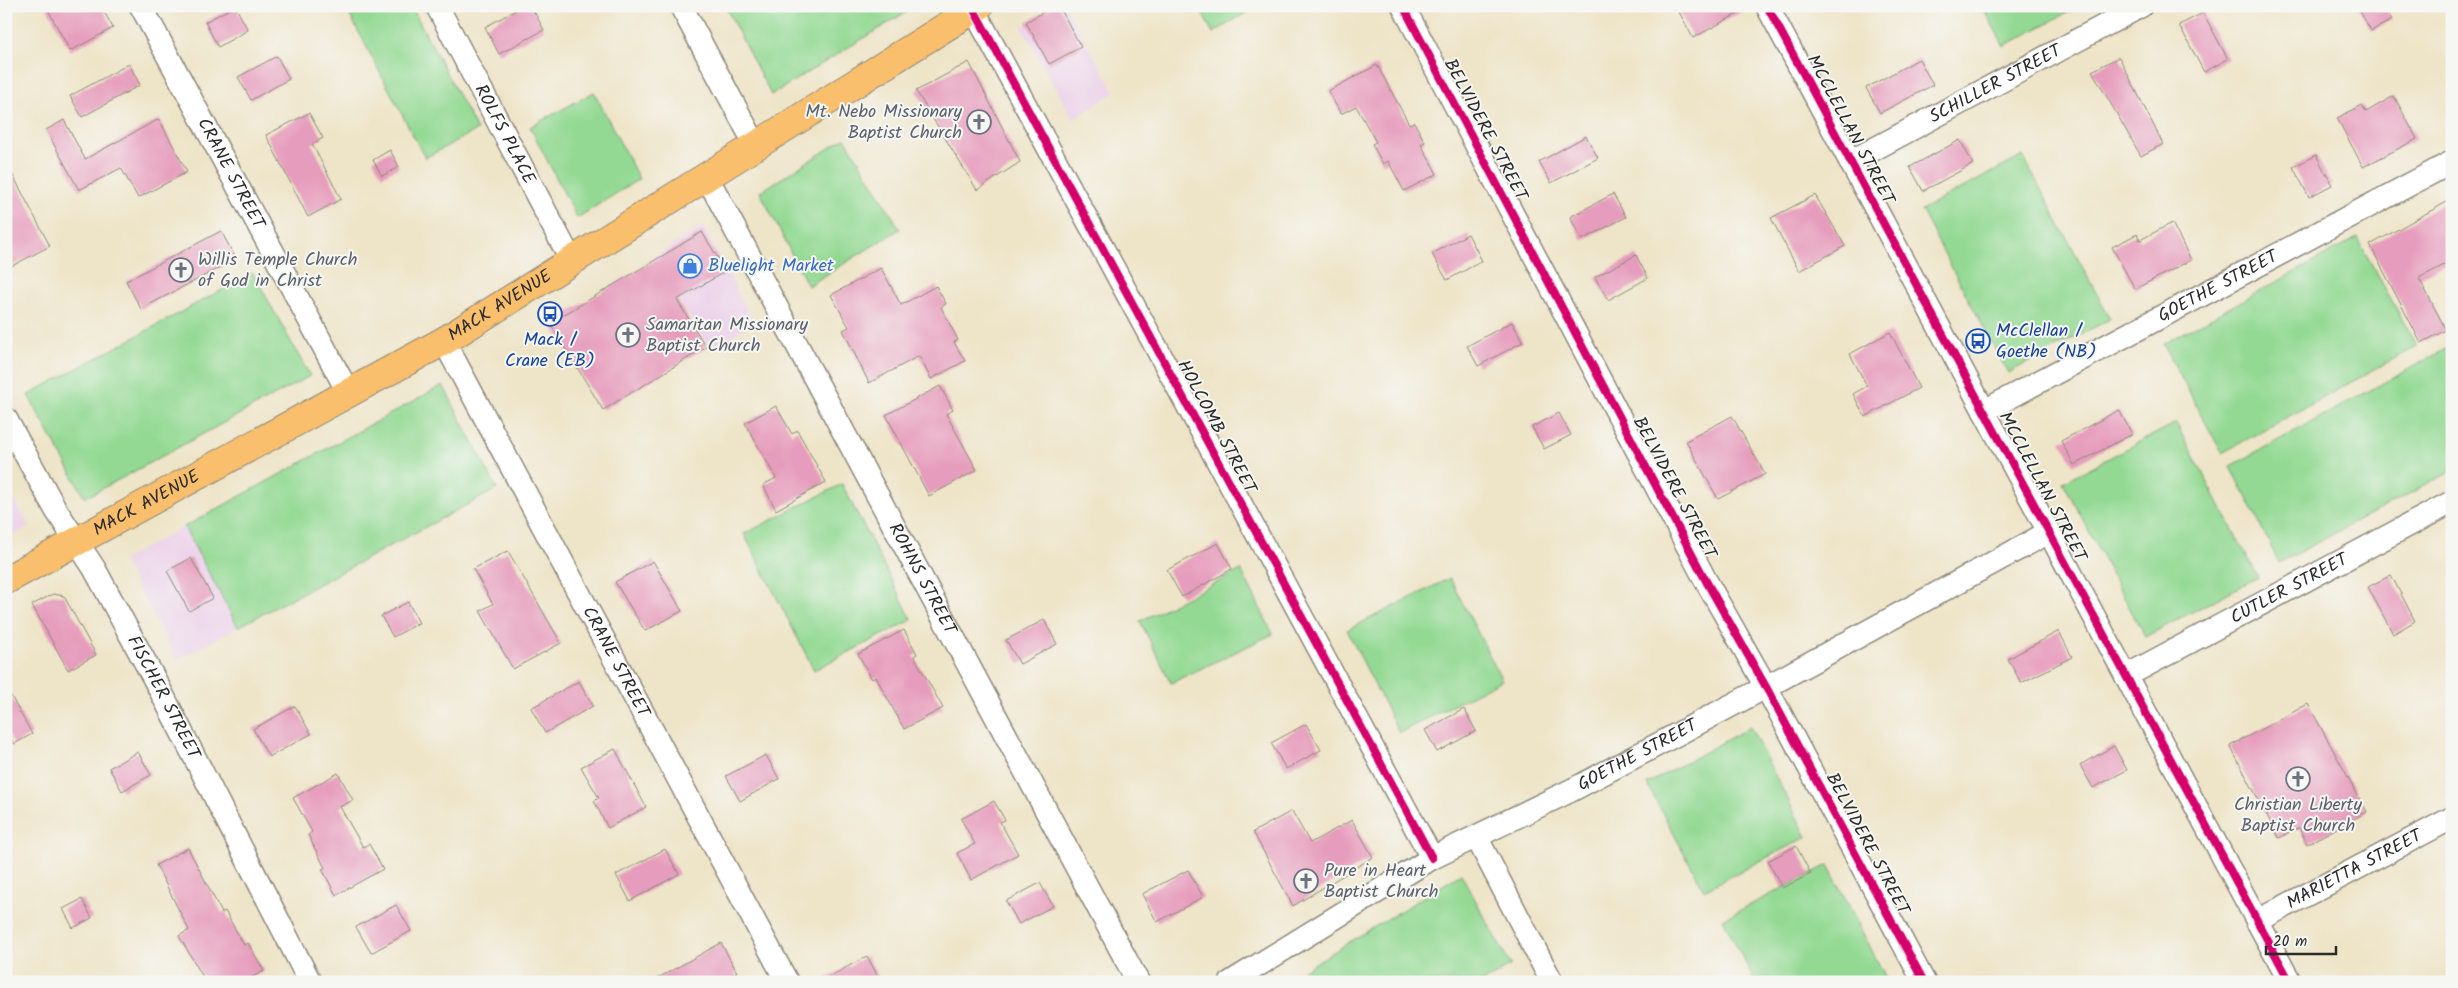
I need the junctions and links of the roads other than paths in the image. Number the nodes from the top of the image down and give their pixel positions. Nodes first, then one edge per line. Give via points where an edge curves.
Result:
1 (141, 6) edge
2 (436, 6) edge
3 (681, 6) edge
4 (1403, 6) edge
5 (1766, 6) edge
6 (2141, 6) edge
7 (976, 8) edge
8 (756, 146) junction
9 (1850, 162) junction
10 (2452, 162) edge
11 (707, 177) junction
12 (572, 262) junction
13 (444, 341) junction
14 (349, 394) junction
15 (1984, 411) junction
16 (6, 419) edge
17 (2452, 502) edge
18 (2049, 532) junction
19 (76, 542) junction
20 (6, 580) edge
21 (2126, 676) junction
22 (1766, 687) junction
23 (2452, 818) edge
24 (1477, 838) junction
25 (1432, 858) junction
26 (2257, 921) junction
27 (310, 982) edge
28 (787, 982) edge
29 (1138, 982) edge
30 (1231, 982) edge
31 (1552, 982) edge
32 (1924, 982) edge
33 (2290, 982) edge

1 - 14 street, CRANE STREET
2 - 12 street, ROLFS PLACE
3 - 8 street
4 - 22 street, BELVIDERE STREET via 1706,581
5 - 9 street, MCCLELLAN STREET
6 - 9 street, SCHILLER STREET
7 - 8 main road, MACK AVENUE
7 - 25 street, HOLCOMB STREET
8 - 11 main road, MACK AVENUE
9 - 15 street, MCCLELLAN STREET
10 - 15 street, GOETHE STREET
11 - 12 main road, MACK AVENUE
11 - 29 street, ROHNS STREET
12 - 13 main road, MACK AVENUE
13 - 14 main road, MACK AVENUE
13 - 28 street, CRANE STREET
14 - 19 main road, MACK AVENUE
15 - 18 street, MCCLELLAN STREET
16 - 19 street, FISCHER STREET
17 - 21 street, CUTLER STREET
18 - 21 street, MCCLELLAN STREET
18 - 22 street, GOETHE STREET
19 - 20 main road, MACK AVENUE
19 - 27 street, FISCHER STREET via 94,568 157,684
21 - 26 street, MCCLELLAN STREET
22 - 24 street, GOETHE STREET
22 - 32 street, BELVIDERE STREET
23 - 26 street, MARIETTA STREET
24 - 25 street, GOETHE STREET
24 - 31 street
25 - 30 street, GOETHE STREET
26 - 33 street, MCCLELLAN STREET

